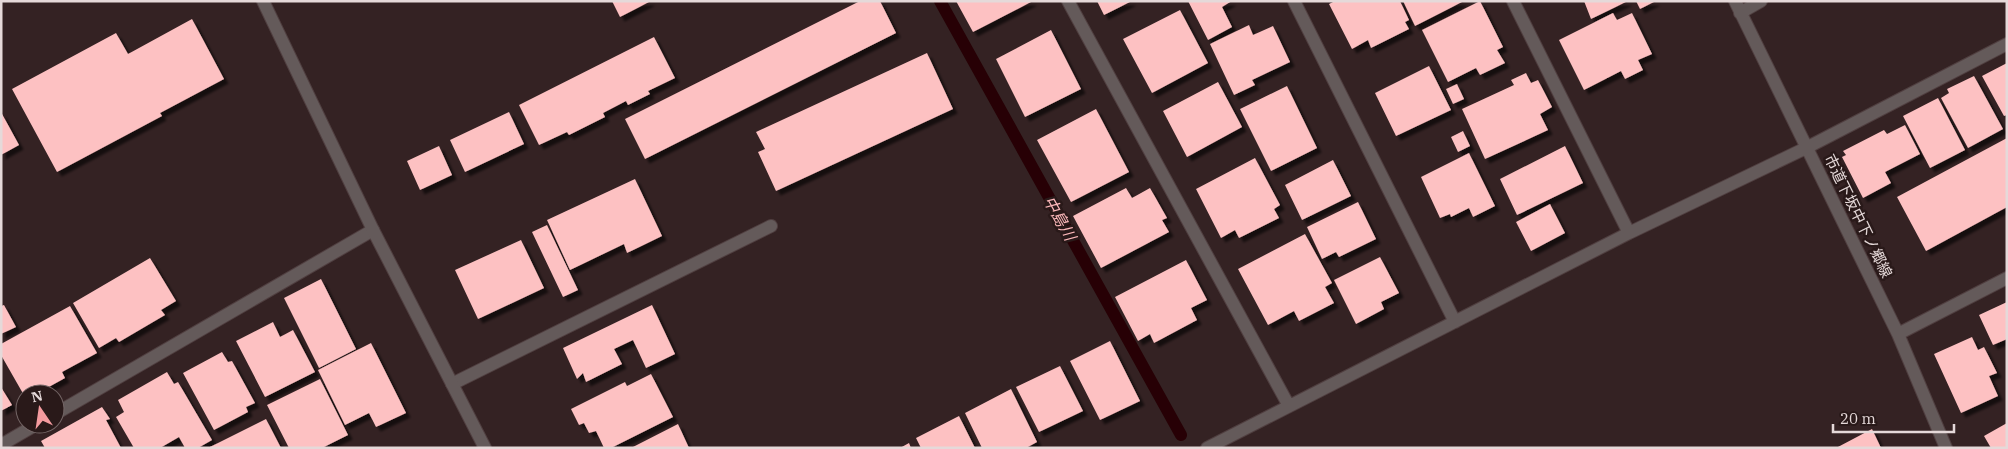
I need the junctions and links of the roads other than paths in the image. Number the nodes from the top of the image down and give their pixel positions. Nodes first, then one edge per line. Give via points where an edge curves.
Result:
1 (263, 1) edge
2 (1068, 1) edge
3 (1294, 1) edge
4 (1513, 1) edge
5 (1761, 1) edge
6 (1738, 7) edge
7 (2007, 44) edge
8 (1806, 148) junction
9 (771, 226) dead end
10 (374, 230) junction
11 (1629, 233) junction
12 (2007, 278) edge
13 (1455, 322) junction
14 (1898, 334) junction
15 (452, 384) junction
16 (1289, 406) junction
17 (65, 408) edge
18 (20, 434) edge
19 (1, 445) edge
20 (481, 446) edge
21 (1207, 448) edge
22 (1946, 448) edge

1 - 10 street
2 - 16 street
3 - 13 street
4 - 11 street
5 - 6 street
6 - 8 street, 市道下坂中下ノ郷線
7 - 8 street
8 - 11 street
8 - 14 street, 市道下坂中下ノ郷線
9 - 15 street
10 - 15 street
10 - 17 street
11 - 13 street
12 - 14 street
13 - 16 street
14 - 22 street, 市道下坂中下ノ郷線
15 - 20 street
16 - 21 street
18 - 19 street

